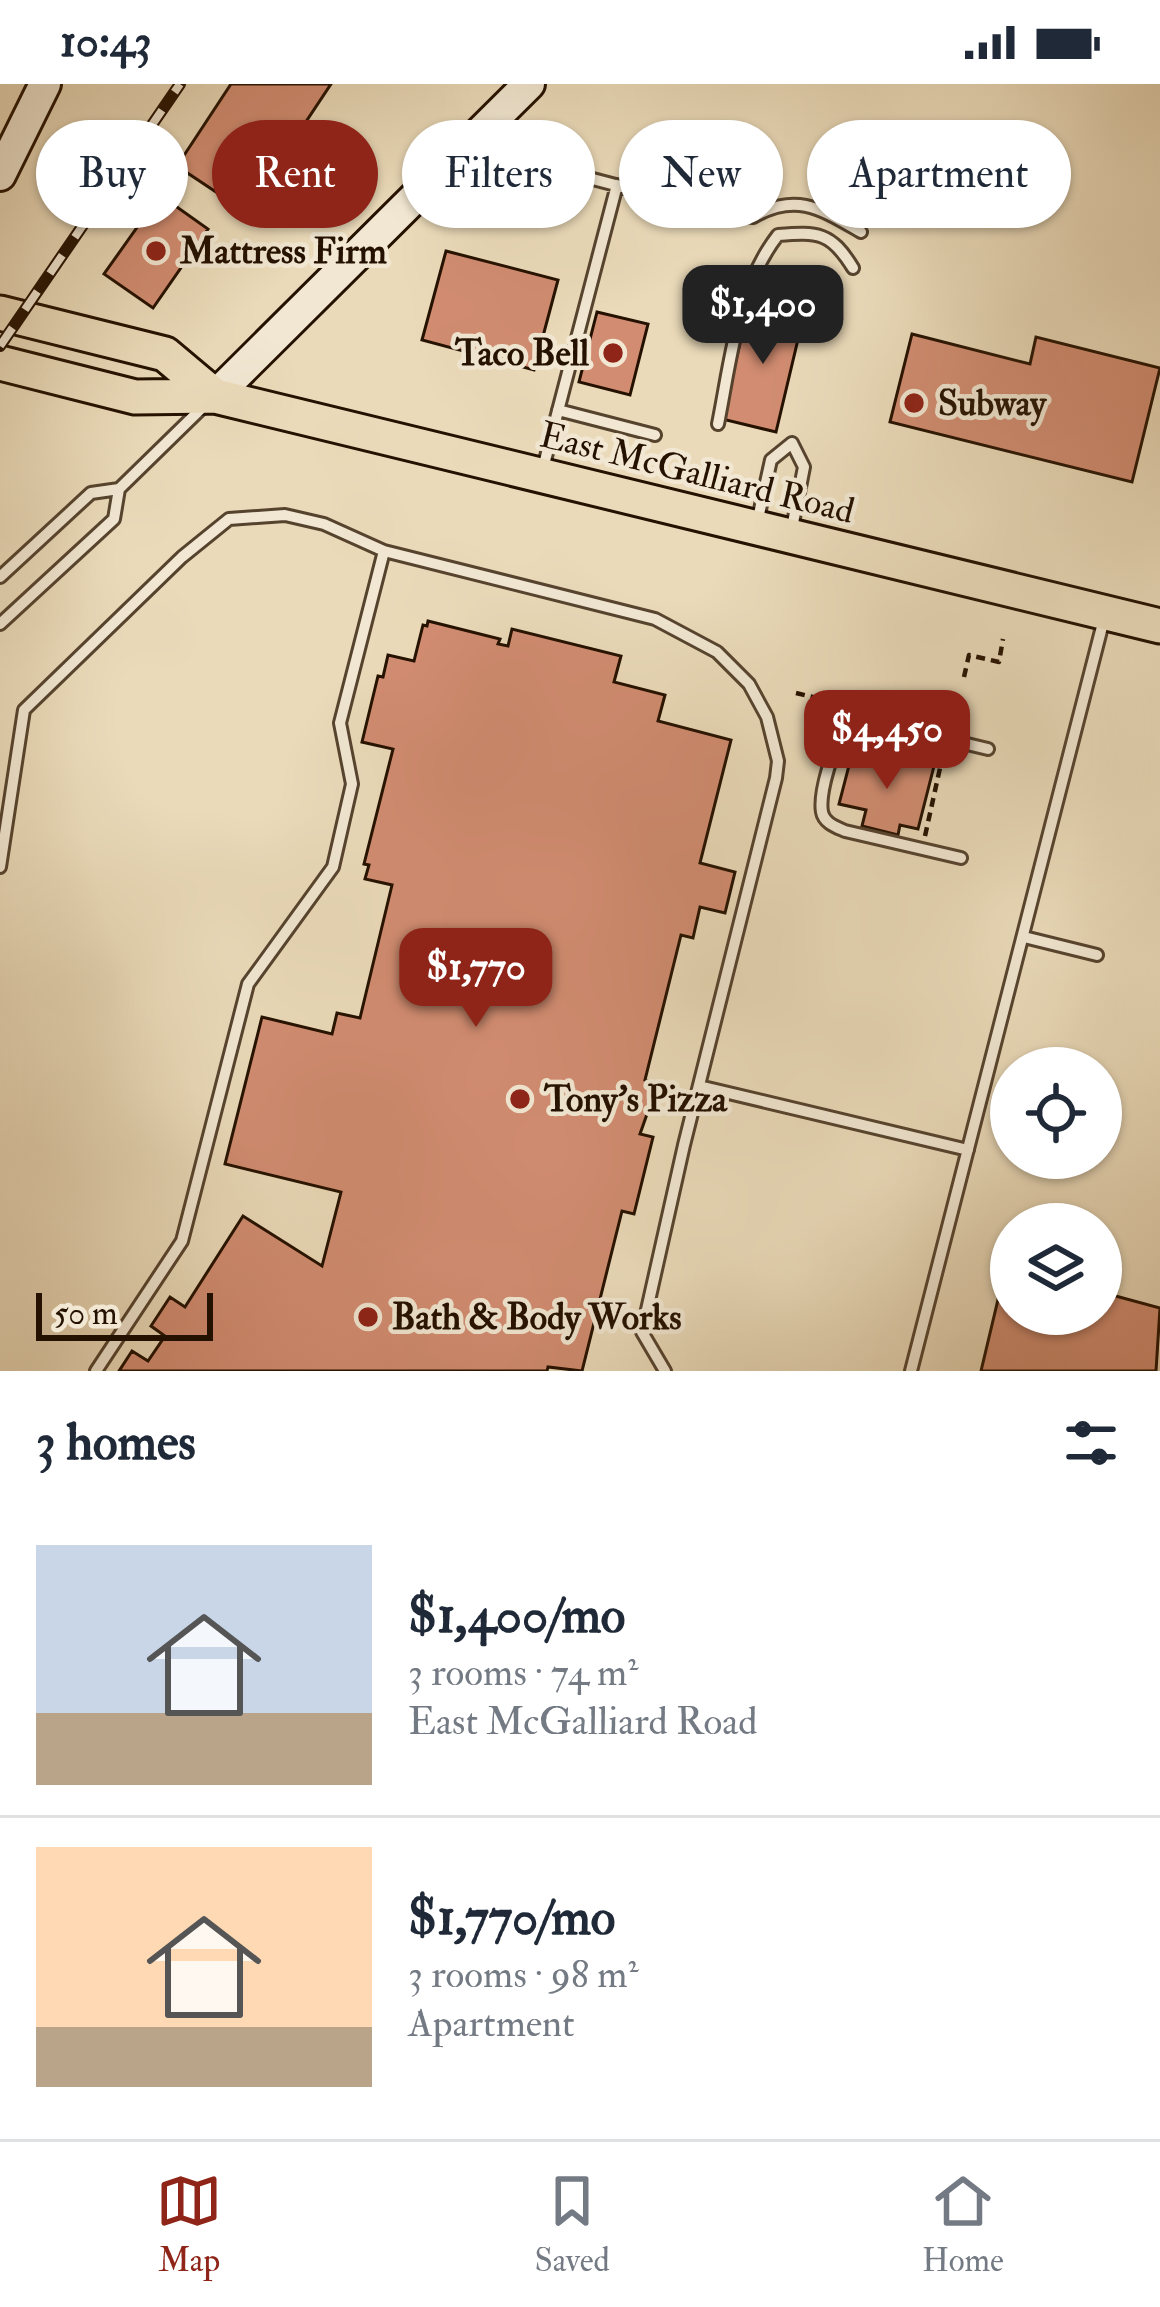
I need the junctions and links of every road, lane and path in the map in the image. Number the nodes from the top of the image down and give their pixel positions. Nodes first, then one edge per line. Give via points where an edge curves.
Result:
1 (45, 84) edge
2 (529, 84) edge
3 (493, 120) edge
4 (0, 176) edge
5 (595, 179) edge
6 (616, 184) junction
7 (402, 210) edge
8 (861, 232) dead end
9 (853, 268) dead end
10 (0, 314) edge
11 (0, 363) edge
12 (215, 396) junction
13 (558, 410) junction
14 (718, 424) dead end
15 (655, 435) dead end
16 (541, 476) junction
17 (119, 489) junction
18 (756, 528) junction
19 (791, 536) junction
20 (384, 551) junction
21 (0, 577) edge
22 (1105, 613) junction
23 (0, 624) edge
24 (1160, 626) edge
25 (1003, 639) dead end
26 (964, 677) dead end
27 (941, 748) dead end
28 (988, 748) dead end
29 (943, 762) junction
30 (847, 772) dead end
31 (924, 837) dead end
32 (961, 858) dead end
33 (0, 867) edge
34 (1024, 937) junction
35 (1097, 956) dead end
36 (699, 1086) junction
37 (968, 1150) junction
38 (96, 1371) edge
39 (665, 1371) edge
40 (911, 1371) edge

1 - 4 main road
2 - 3 main road
5 - 6 lane
6 - 8 lane via 753,218 798,202
6 - 13 lane
7 - 12 main road
9 - 14 lane via 817,232 778,235 745,296
10 - 12 main road, East McGalliard Road via 165,354
11 - 12 main road, East McGalliard Road via 136,397
12 - 16 main road, East McGalliard Road
12 - 17 lane
13 - 15 lane
13 - 16 lane
16 - 18 main road, East McGalliard Road
17 - 21 lane via 91,494
17 - 23 lane via 114,519
18 - 19 main road, East McGalliard Road
18 - 19 lane via 771,460 792,443 804,466
19 - 22 main road, East McGalliard Road
20 - 33 lane via 285,515 230,519 198,544 24,710
20 - 36 lane via 655,620 717,652 762,706 776,778
20 - 38 lane via 340,723 352,784 334,867 248,984 182,1241
22 - 24 main road, East McGalliard Road
22 - 34 lane
25 - 26 path via 999,662 969,655
27 - 29 path
28 - 32 lane via 858,718 844,722 827,777 828,823
29 - 30 path via 895,749 891,763 852,754
29 - 31 path
34 - 35 lane
34 - 37 lane
36 - 37 lane
36 - 39 lane via 643,1332
37 - 40 lane

